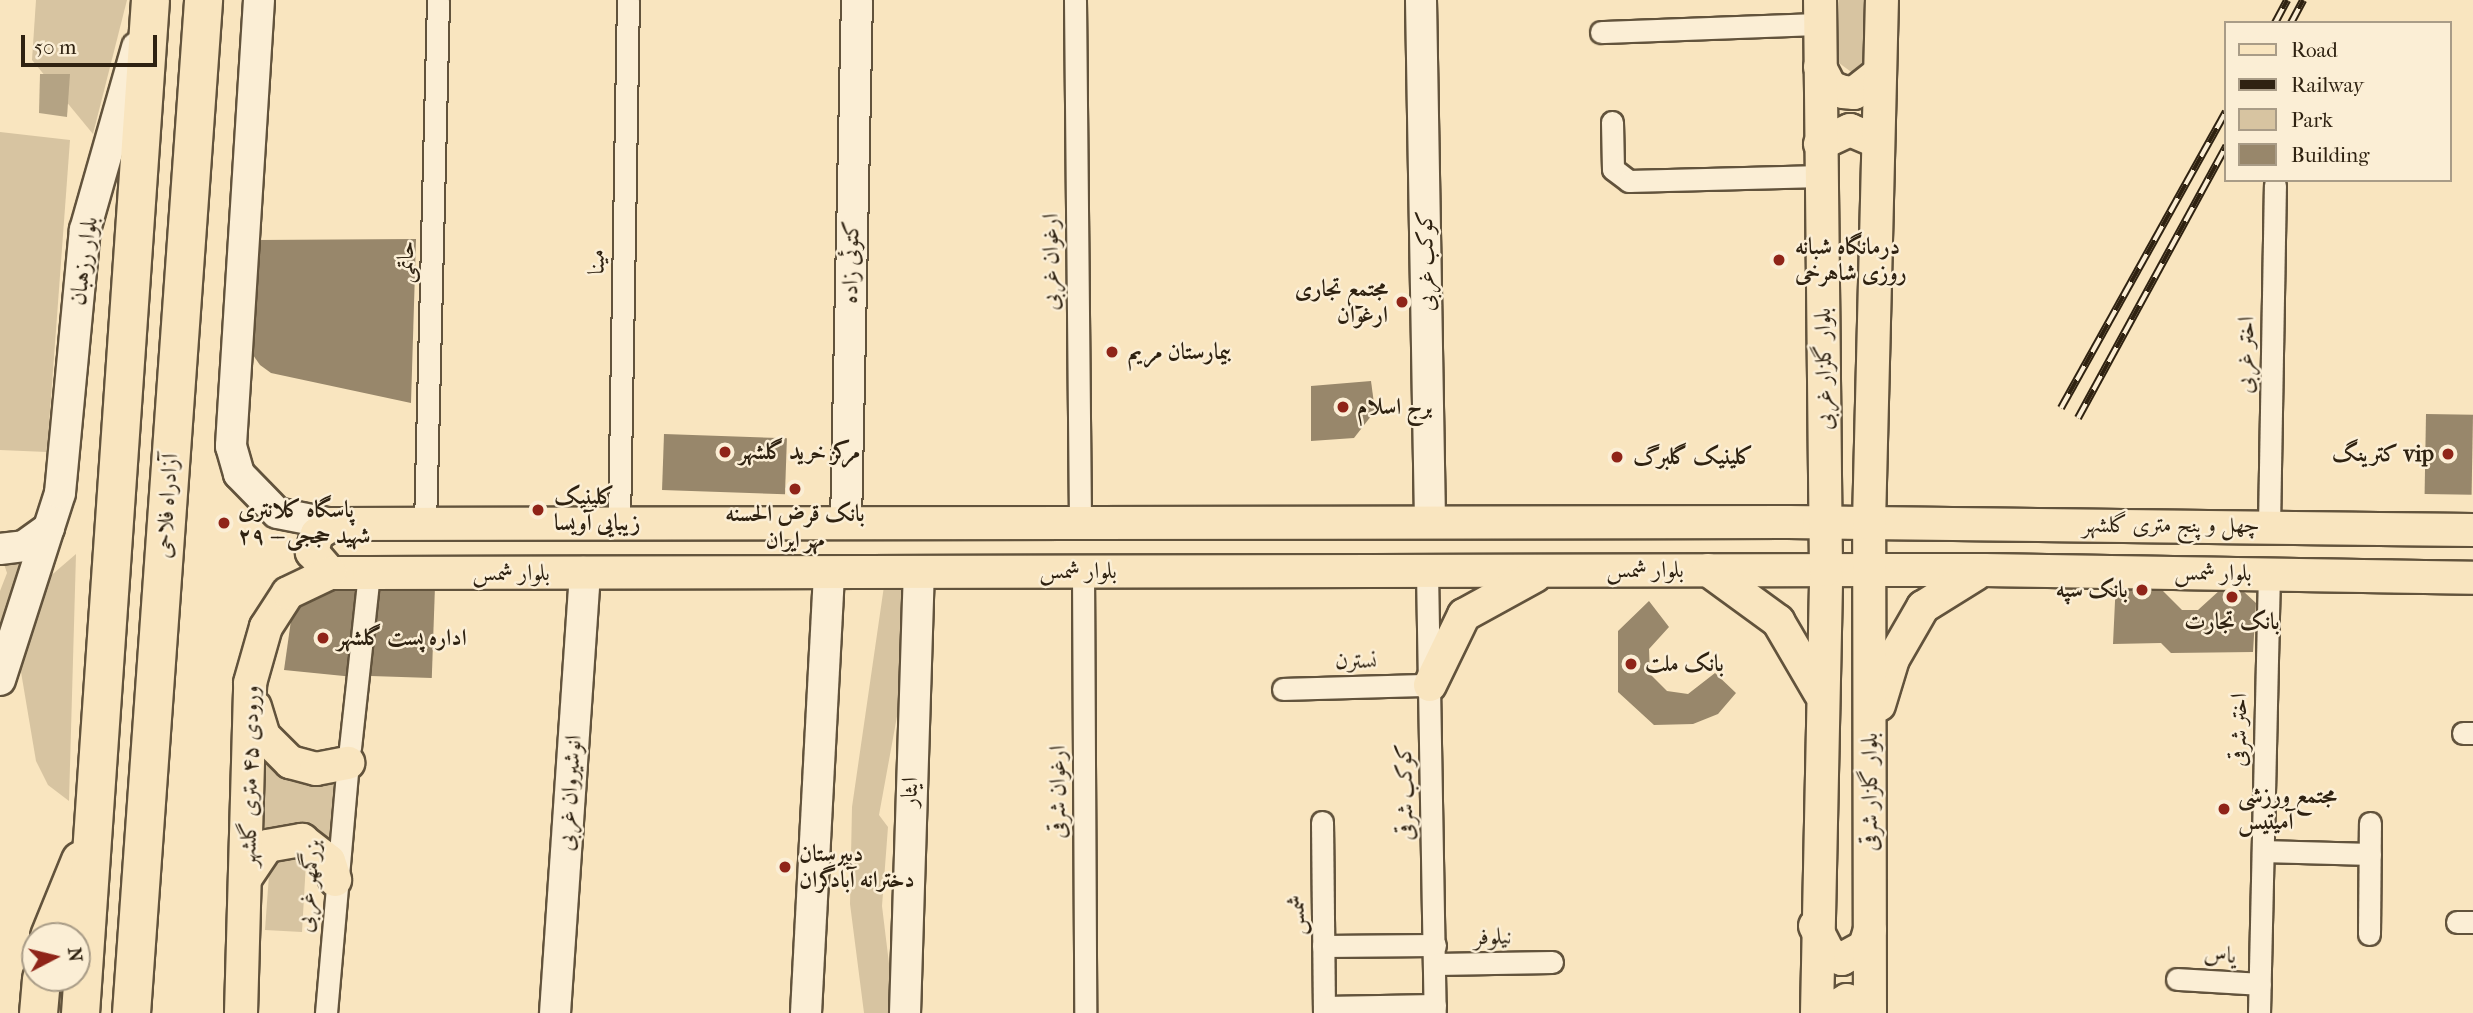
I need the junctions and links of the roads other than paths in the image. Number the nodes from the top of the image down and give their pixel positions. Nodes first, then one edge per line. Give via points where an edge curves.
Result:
1 (150, 0) edge
2 (203, 0) edge
3 (259, 0) edge
4 (438, 0) edge
5 (628, 0) edge
6 (857, 0) edge
7 (1075, 0) edge
8 (1421, 0) edge
9 (1882, 0) edge
10 (1820, 12) edge
11 (1601, 32) dead end
12 (1820, 67) junction
13 (1880, 73) junction
14 (1612, 122) dead end
15 (1878, 142) junction
16 (1820, 144) junction
17 (1821, 176) junction
18 (2275, 185) dead end
19 (846, 523) junction
20 (1080, 523) junction
21 (1430, 523) junction
22 (1826, 523) junction
23 (1869, 523) junction
24 (333, 524) junction
25 (619, 524) junction
26 (425, 525) junction
27 (2269, 526) junction
28 (49, 528) junction
29 (2473, 530) edge
30 (0, 549) edge
31 (1552, 570) junction
32 (1709, 570) junction
33 (1826, 570) junction
34 (1870, 570) junction
35 (1984, 570) junction
36 (1083, 571) junction
37 (1427, 571) junction
38 (919, 572) junction
39 (330, 573) junction
40 (369, 573) junction
41 (576, 573) junction
42 (829, 573) junction
43 (2269, 574) junction
44 (2473, 578) edge
45 (574, 605) junction
46 (0, 680) edge
47 (250, 682) junction
48 (1430, 685) junction
49 (1283, 689) dead end
50 (1823, 699) junction
51 (1869, 747) junction
52 (349, 756) junction
53 (1322, 822) dead end
54 (2370, 823) dead end
55 (92, 830) junction
56 (2263, 851) junction
57 (2370, 854) junction
58 (247, 876) junction
59 (335, 880) junction
60 (55, 922) edge
61 (1815, 926) junction
62 (1870, 930) junction
63 (2369, 934) dead end
64 (1323, 946) junction
65 (1435, 955) junction
66 (1552, 962) dead end
67 (2177, 979) dead end
68 (2260, 984) junction
69 (40, 992) edge
70 (1435, 1009) edge
71 (1324, 1010) edge
72 (38, 1013) edge
73 (80, 1013) edge
74 (131, 1013) edge
75 (241, 1013) edge
76 (326, 1013) edge
77 (537, 1013) edge
78 (555, 1013) edge
79 (806, 1013) edge
80 (905, 1013) edge
81 (1085, 1013) edge
82 (1817, 1013) edge
83 (1823, 1013) edge
84 (1863, 1013) edge
85 (1870, 1013) edge
86 (2259, 1013) edge

1 - 28 street, بلوار رزهبان via 85,230 60,493
1 - 55 highway
2 - 74 highway, آزادراه فلاحی
3 - 24 street via 230,446 239,474 277,513
4 - 26 street, حاتمی
5 - 25 street, مینا
6 - 19 street, کتوئی زاده
7 - 20 street, ارغوان غربی
8 - 21 street, کوکب غربی
9 - 13 main road, بلوار گلزار غربی
10 - 11 street
10 - 12 main road, بلوار گلزار غربی
12 - 13 main road via 1830,87 1843,92 1854,93
12 - 16 main road, بلوار گلزار غربی
13 - 15 main road, بلوار گلزار غربی
14 - 17 street via 1613,169 1629,181
15 - 16 main road via 1850,130
15 - 23 main road, بلوار گلزار غربی
16 - 17 main road, بلوار گلزار غربی
17 - 22 main road, بلوار گلزار غربی
18 - 27 street, اختر غربی
19 - 20 main road, بلوار شمس
19 - 25 main road, بلوار شمس
20 - 21 main road, بلوار شمس
21 - 22 main road, بلوار شمس
22 - 23 main road, بلوار شمس
22 - 33 main road, بلوار گلزار غربی
23 - 27 main road, چهل و پنج متری گلشهر
23 - 34 main road, بلوار گلزار غربی
24 - 26 main road, بلوار شمس
24 - 39 main road via 317,534 312,552
25 - 26 main road, بلوار شمس
27 - 29 main road, چهل و پنج متری گلشهر
28 - 30 street via 31,543
28 - 46 street, بلوار رزهبان
31 - 32 main road, بلوار شمس
31 - 37 main road, بلوار شمس
31 - 48 main road via 1486,597 1464,615
32 - 33 main road, بلوار شمس
32 - 50 main road via 1778,621
33 - 34 main road, بلوار شمس
33 - 50 main road
34 - 35 main road, بلوار شمس
34 - 51 main road, بلوار گلزار شرقی
35 - 43 main road, بلوار شمس
35 - 51 main road via 1943,589 1907,629
36 - 37 main road, بلوار شمس
36 - 38 main road, بلوار شمس
36 - 81 street, ارغوان شرقی
37 - 48 street, کوکب شرقی
38 - 42 main road, بلوار شمس
38 - 80 street, ایثار
39 - 40 main road, بلوار شمس
39 - 47 main road, ورودی ۴۵ متری گلشهر via 288,593 267,627
40 - 41 main road, بلوار شمس
40 - 52 street, بزرگمهر غربی
41 - 42 main road, بلوار شمس
41 - 45 street, انوشیروان غربی
42 - 79 street
43 - 44 main road, بلوار شمس
43 - 56 street, اختر شرقی
45 - 77 street, انوشیروان غربی
45 - 78 street, انوشیروان غربی
47 - 52 main road via 264,736 290,762 316,769
47 - 58 main road, ورودی ۴۵ متری گلشهر
48 - 49 street, نسترن
48 - 65 street, کوکب شرقی
50 - 61 main road
51 - 62 main road, بلوار گلزار شرقی
52 - 59 street, بزرگمهر غربی
53 - 64 street, شمس
54 - 57 street
55 - 60 highway
55 - 73 highway
56 - 57 street
56 - 68 street, اختر شرقی
57 - 63 street
58 - 59 main road via 267,846 302,840 329,861
58 - 75 main road, ورودی ۴۵ متری گلشهر
59 - 76 street, بزرگمهر غربی
61 - 62 main road via 1829,953 1842,959 1865,946
61 - 82 main road
62 - 85 main road, بلوار گلزار شرقی
64 - 65 street, نیلوفر
64 - 71 street, شمس
65 - 66 street, نیلوفر
65 - 70 street, کوکب شرقی
67 - 68 street, یاس
68 - 86 street, اختر شرقی
69 - 72 highway
70 - 71 street, شمس
83 - 84 main road via 1847,1000

